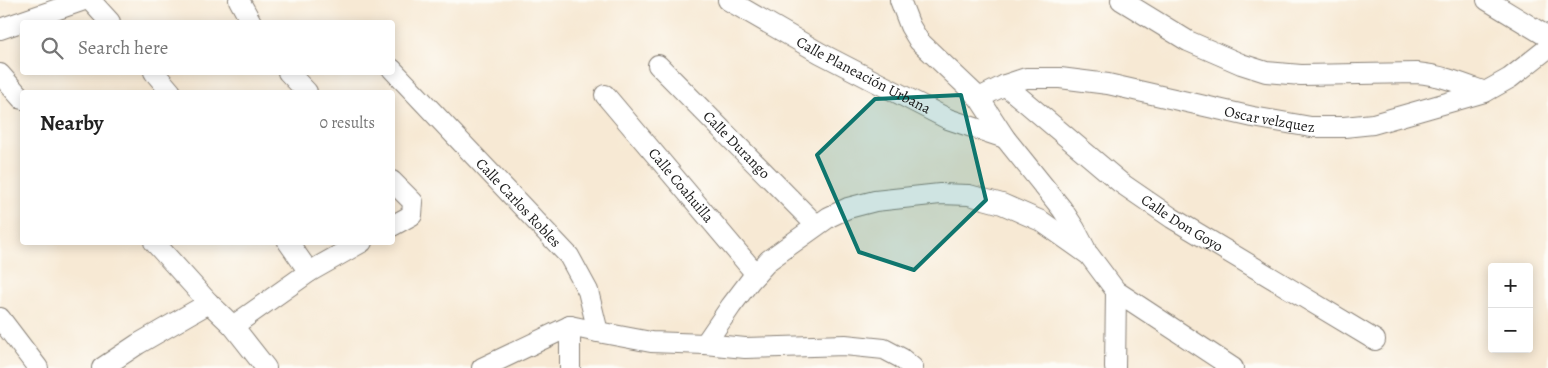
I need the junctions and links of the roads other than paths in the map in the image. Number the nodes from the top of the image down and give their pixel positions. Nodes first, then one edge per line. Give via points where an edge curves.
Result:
1 (84, 0) edge
2 (90, 0) edge
3 (239, 0) edge
4 (728, 0) edge
5 (900, 0) edge
6 (1121, 0) edge
7 (1487, 0) edge
8 (26, 20) edge
9 (108, 20) edge
10 (250, 20) edge
11 (20, 22) edge
12 (0, 29) edge
13 (1548, 36) edge
14 (1548, 48) edge
15 (658, 65) dead end
16 (395, 73) edge
17 (0, 74) edge
18 (157, 75) edge
19 (291, 75) edge
20 (1005, 85) junction
21 (169, 90) edge
22 (305, 90) edge
23 (1485, 92) junction
24 (605, 95) dead end
25 (20, 97) edge
26 (979, 98) junction
27 (1005, 138) junction
28 (395, 184) edge
29 (395, 224) edge
30 (816, 225) junction
31 (157, 245) edge
32 (290, 245) edge
33 (357, 245) edge
34 (1088, 255) junction
35 (309, 272) junction
36 (756, 274) junction
37 (1116, 291) junction
38 (209, 303) junction
39 (0, 318) edge
40 (233, 326) junction
41 (570, 326) junction
42 (598, 332) junction
43 (1375, 340) dead end
44 (705, 344) junction
45 (38, 368) edge
46 (102, 368) edge
47 (266, 368) edge
48 (482, 368) edge
49 (570, 368) edge
50 (913, 368) edge
51 (1115, 368) edge
52 (1233, 368) edge

1 - 8 street
2 - 9 street
3 - 10 street
4 - 27 street, Calle Planeación Urbana via 948,120
5 - 26 street via 919,41
6 - 23 street via 1188,41 1266,72 1300,75 1432,74
7 - 13 street
11 - 12 street
14 - 23 street, Oscar velzquez via 1510,78
15 - 30 street, Calle Durango
16 - 42 street, Calle Carlos Robles via 569,256 588,291
17 - 25 street
18 - 21 street
19 - 22 street
20 - 23 street, Oscar velzquez via 1026,78 1108,84 1253,117 1310,127 1344,128 1373,124
20 - 26 street, Oscar velzquez
20 - 43 street, Calle Don Goyo via 1128,188
24 - 36 street, Calle Coahuilla
26 - 27 street
27 - 34 street via 1062,209
28 - 29 street via 413,202 412,215
30 - 34 street via 848,208 875,201 940,194 969,195 1002,204 1041,221
30 - 36 street via 769,260
31 - 38 street
32 - 35 street
33 - 35 street
34 - 37 street
35 - 40 street
36 - 44 street
37 - 51 street
37 - 52 street
38 - 40 street
38 - 46 street
39 - 45 street
40 - 47 street
41 - 42 street
41 - 48 street
41 - 49 street
42 - 44 street via 651,342
44 - 50 street via 746,348 845,345 884,349

